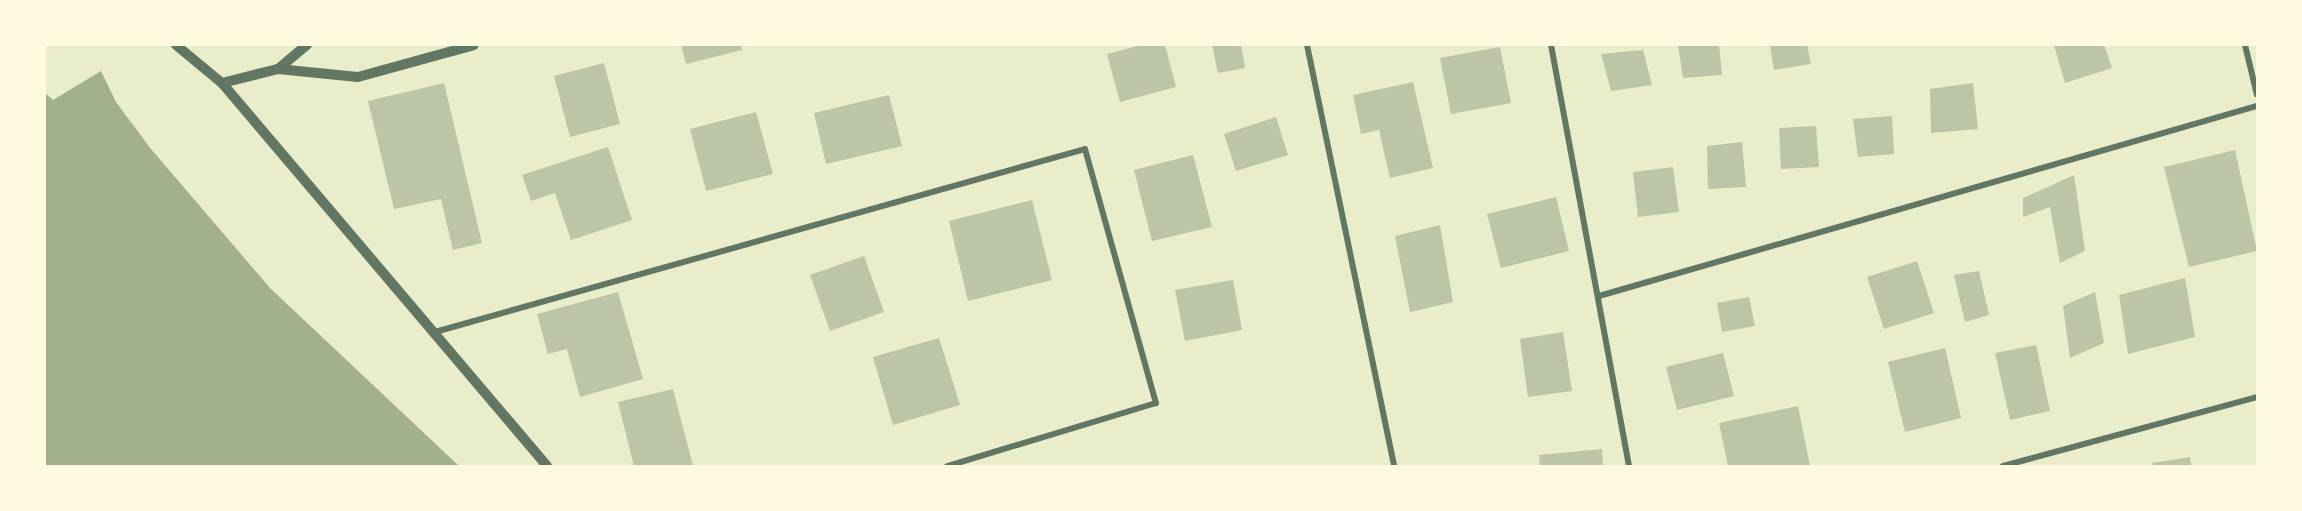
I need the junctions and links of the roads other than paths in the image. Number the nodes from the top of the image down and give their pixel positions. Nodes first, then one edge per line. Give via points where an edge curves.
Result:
1 (176, 45) edge
2 (307, 45) edge
3 (474, 45) edge
4 (1307, 45) edge
5 (1551, 45) edge
6 (2245, 45) edge
7 (278, 69) junction
8 (222, 83) junction
9 (2257, 95) edge
10 (2257, 106) edge
11 (1599, 296) junction
12 (435, 332) junction
13 (2257, 397) edge
14 (547, 466) edge
15 (947, 466) edge
16 (1394, 466) edge
17 (1629, 466) edge
18 (2003, 466) edge

1 - 8 street
2 - 7 street
3 - 7 street via 358,77
4 - 16 street
5 - 11 street
6 - 9 street
7 - 8 street
8 - 12 street
10 - 11 street
11 - 17 street
12 - 14 street
12 - 15 street via 1085,149 1155,403
13 - 18 street

